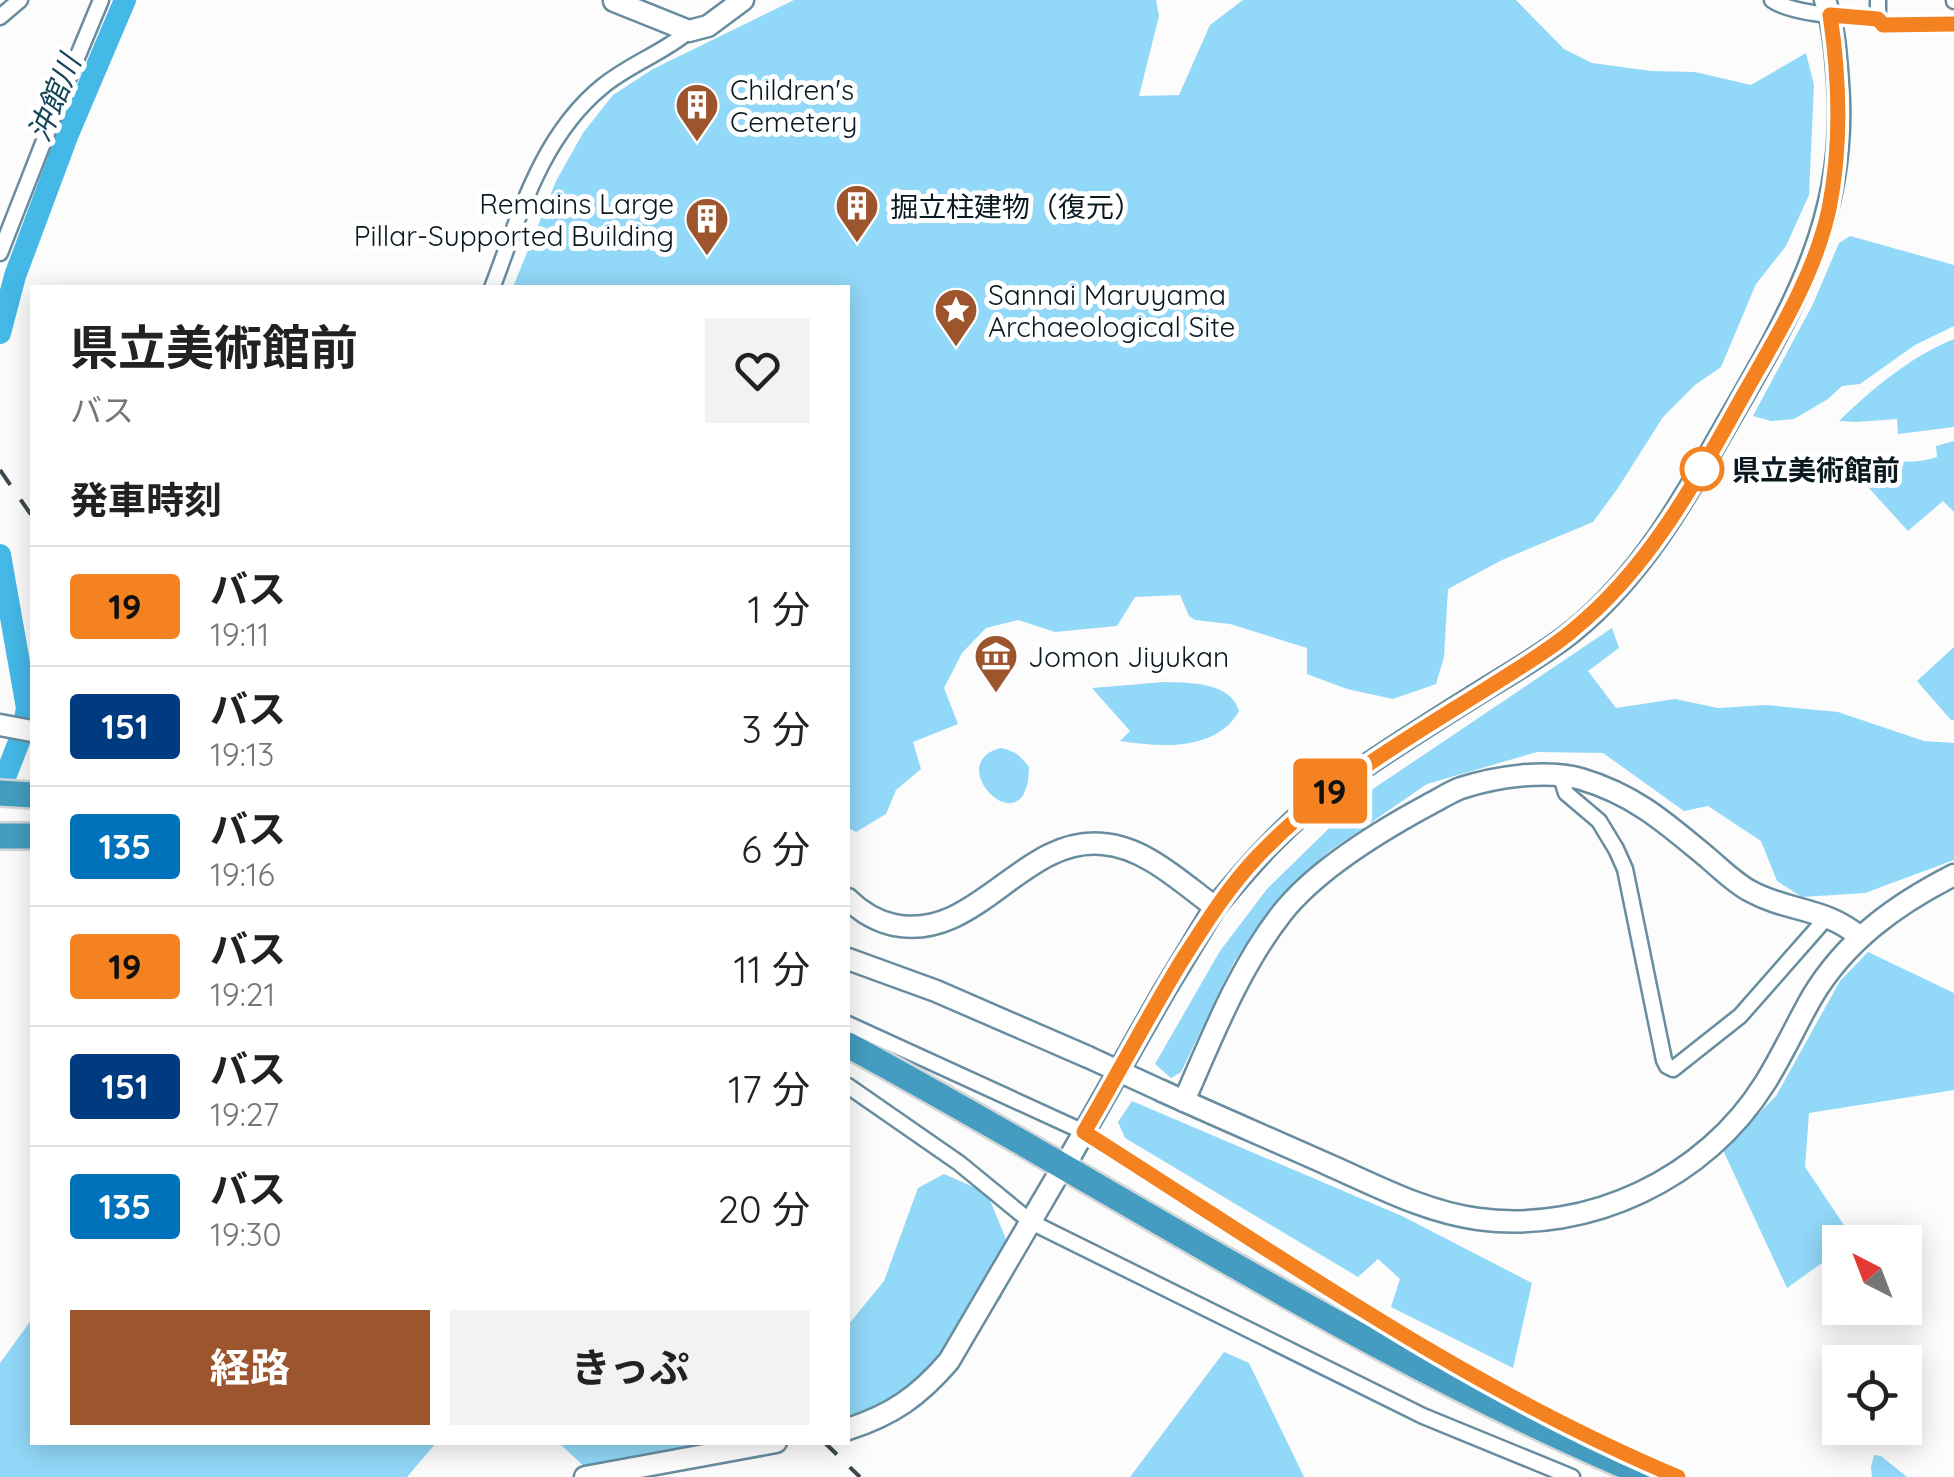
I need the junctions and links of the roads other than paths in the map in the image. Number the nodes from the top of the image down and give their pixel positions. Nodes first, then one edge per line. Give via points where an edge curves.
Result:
1 (20, 0) edge
2 (102, 0) edge
3 (743, 0) edge
4 (1772, 0) edge
5 (1878, 0) edge
6 (614, 1) edge
7 (1827, 7) edge
8 (0, 17) edge
9 (1878, 19) junction
10 (1954, 24) edge
11 (688, 31) junction
12 (0, 253) edge
13 (493, 285) edge
14 (0, 725) edge
15 (30, 731) edge
16 (1562, 776) junction
17 (0, 836) edge
18 (30, 836) edge
19 (1954, 875) edge
20 (850, 901) edge
21 (1215, 907) junction
22 (1828, 916) junction
23 (1860, 937) junction
24 (850, 960) edge
25 (850, 1025) edge
26 (850, 1046) edge
27 (850, 1087) edge
28 (1184, 1101) junction
29 (1084, 1132) junction
30 (1070, 1155) dead end
31 (1055, 1180) dead end
32 (1031, 1222) junction
33 (850, 1427) edge
34 (741, 1445) edge
35 (695, 1449) edge
36 (585, 1477) edge
37 (1572, 1477) edge
38 (1651, 1477) edge
39 (1678, 1477) edge

1 - 8 street
2 - 12 street
3 - 11 street via 708,26
4 - 7 street
5 - 9 street
6 - 11 street
7 - 9 street
7 - 21 street via 1840,122 1828,214 1799,294 1680,508 1608,600 1550,648 1335,787 1256,858
9 - 10 street via 1883,25
11 - 13 street via 606,84 562,129 534,178
14 - 15 street
16 - 22 street via 1651,810 1747,890
16 - 22 street via 1566,793 1599,821 1625,869 1667,1066 1674,1069 1740,1016
16 - 28 street via 1499,778 1457,790 1316,879 1255,952
17 - 18 highway
19 - 23 street via 1888,912
20 - 21 street via 888,924 926,927 972,908 1030,867 1082,843 1144,857
21 - 29 street
22 - 23 street
23 - 28 street via 1814,993 1764,1084 1724,1133 1658,1186 1571,1215 1478,1219 1430,1208
24 - 28 street, bridge
25 - 29 street
26 - 38 highway via 1314,1310 1509,1413
27 - 32 street
29 - 30 street
29 - 39 street via 1464,1372
31 - 32 street
32 - 33 street via 933,1380 893,1412
32 - 37 street via 1423,1416
34 - 35 street
35 - 36 street

